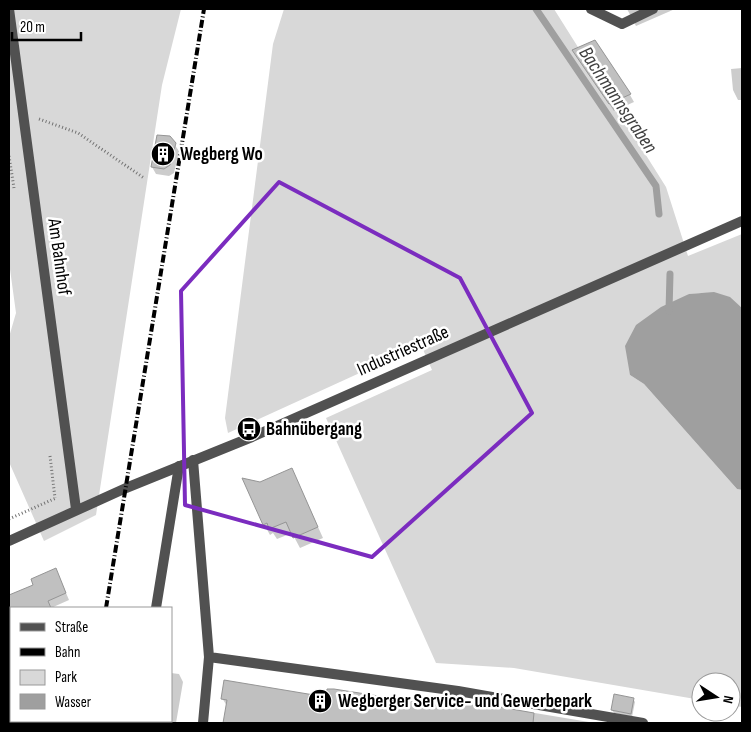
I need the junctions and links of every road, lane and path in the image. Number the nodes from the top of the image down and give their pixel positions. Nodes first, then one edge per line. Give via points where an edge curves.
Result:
1 (9, 9) edge
2 (591, 9) edge
3 (653, 9) edge
4 (22, 112) junction
5 (144, 178) dead end
6 (742, 221) edge
7 (193, 460) junction
8 (179, 466) junction
9 (55, 498) dead end
10 (76, 509) junction
11 (9, 519) edge
12 (9, 542) edge
13 (156, 607) edge
14 (209, 657) junction
15 (203, 723) edge
16 (643, 723) edge

1 - 4 street, Am Bahnhof
2 - 3 street via 622,24
4 - 5 path via 78,133
4 - 10 street, Am Bahnhof
6 - 7 street, Industriestraße
7 - 8 street, Industriestraße
7 - 14 street
8 - 10 street, Industriestraße
8 - 13 street
9 - 11 path
10 - 12 street, Industriestraße
14 - 15 street
14 - 16 street via 458,691

